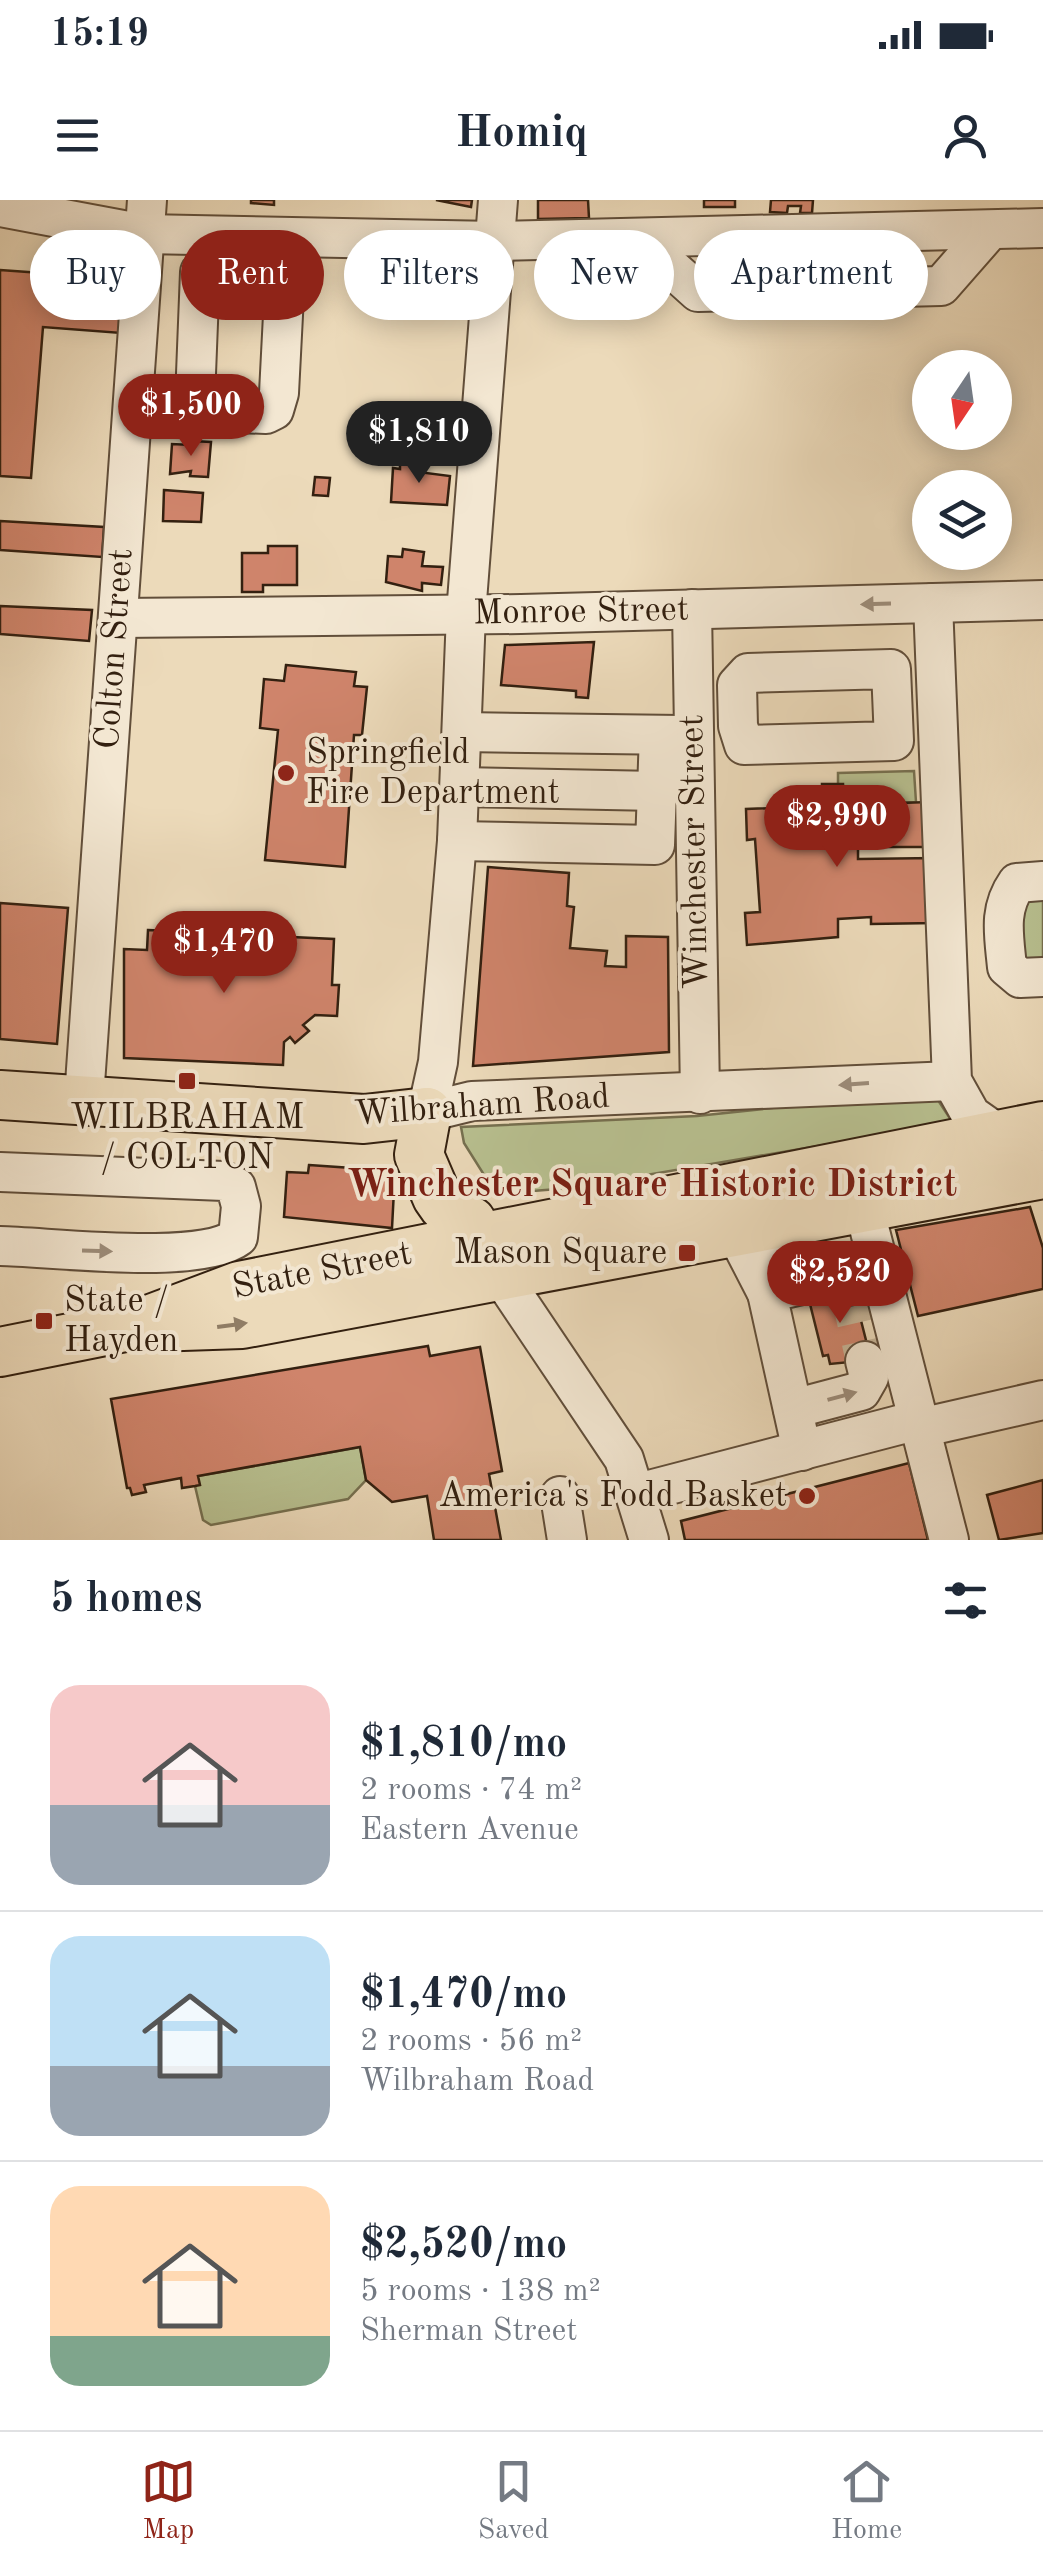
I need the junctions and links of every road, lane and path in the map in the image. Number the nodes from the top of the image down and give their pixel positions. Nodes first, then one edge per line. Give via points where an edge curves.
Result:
1 (498, 200) edge
2 (0, 207) edge
3 (145, 217) edge
4 (1043, 228) edge
5 (237, 230) edge
6 (496, 230) edge
7 (990, 230) junction
8 (674, 238) edge
9 (674, 270) edge
10 (198, 320) edge
11 (283, 320) edge
12 (489, 320) edge
13 (1043, 600) edge
14 (933, 602) junction
15 (692, 609) junction
16 (466, 614) junction
17 (118, 618) junction
18 (738, 726) dead end
19 (462, 732) junction
20 (675, 735) junction
21 (460, 787) junction
22 (657, 792) junction
23 (456, 841) junction
24 (694, 844) junction
25 (656, 845) junction
26 (1043, 882) edge
27 (946, 931) junction
28 (1004, 932) junction
29 (1043, 977) edge
30 (952, 1081) junction
31 (700, 1094) junction
32 (0, 1095) edge
33 (84, 1098) junction
34 (427, 1112) junction
35 (1021, 1130) edge
36 (0, 1172) edge
37 (1043, 1174) edge
38 (864, 1208) junction
39 (758, 1228) junction
40 (0, 1246) edge
41 (484, 1246) junction
42 (848, 1286) dead end
43 (767, 1293) junction
44 (0, 1352) edge
45 (865, 1362) dead end
46 (1043, 1400) edge
47 (793, 1409) junction
48 (919, 1424) junction
49 (802, 1451) junction
50 (638, 1493) junction
51 (560, 1496) dead end
52 (567, 1540) edge
53 (649, 1540) edge
54 (949, 1540) edge

1 - 6 street
2 - 3 street
3 - 5 street
3 - 17 street, Colton Street
4 - 7 street
7 - 8 street
7 - 9 street via 941,286 698,292
10 - 11 street via 195,399 206,412 266,414 279,393
12 - 16 street
13 - 14 street, Monroe Street
14 -> 15 street, Monroe Street
14 - 27 street
15 - 16 street, Monroe Street
15 - 20 street, Winchester Street
16 - 17 street, Monroe Street
16 - 19 street
17 - 33 street, Colton Street via 93,754
18 - 20 street
19 - 20 street
19 - 21 street
20 - 22 street
20 - 24 street, Winchester Street
21 - 22 street
21 - 23 street
22 - 25 street
23 - 25 street
23 - 34 street via 438,1062
24 - 25 street
24 - 31 street, Winchester Street
26 - 28 street via 1017,883 1004,902
27 - 28 street
27 - 30 street
28 - 29 street via 1006,966 1020,978
30 -> 31 street, Wilbraham Road
30 - 35 street via 971,1114
31 - 34 street, Wilbraham Road via 472,1102
32 - 33 main road, Wilbraham Road
33 - 34 main road, Wilbraham Road via 364,1119
34 - 41 main road via 419,1155 444,1207
35 - 41 main road, State Street
40 -> 36 street via 175,1252 228,1244 238,1237 241,1206 236,1188 224,1181
37 - 38 main road, State Street
38 - 39 main road, State Street
38 - 48 street
39 - 41 main road, State Street
39 - 43 street
41 - 44 main road, State Street via 242,1324 135,1325
41 - 50 street via 624,1459
42 - 43 street via 845,1275
43 - 47 street
47 -> 45 street via 861,1390 869,1377
46 - 48 street
47 - 49 street
48 - 49 street
48 - 54 street
49 - 50 street
50 - 53 street
51 - 52 street

